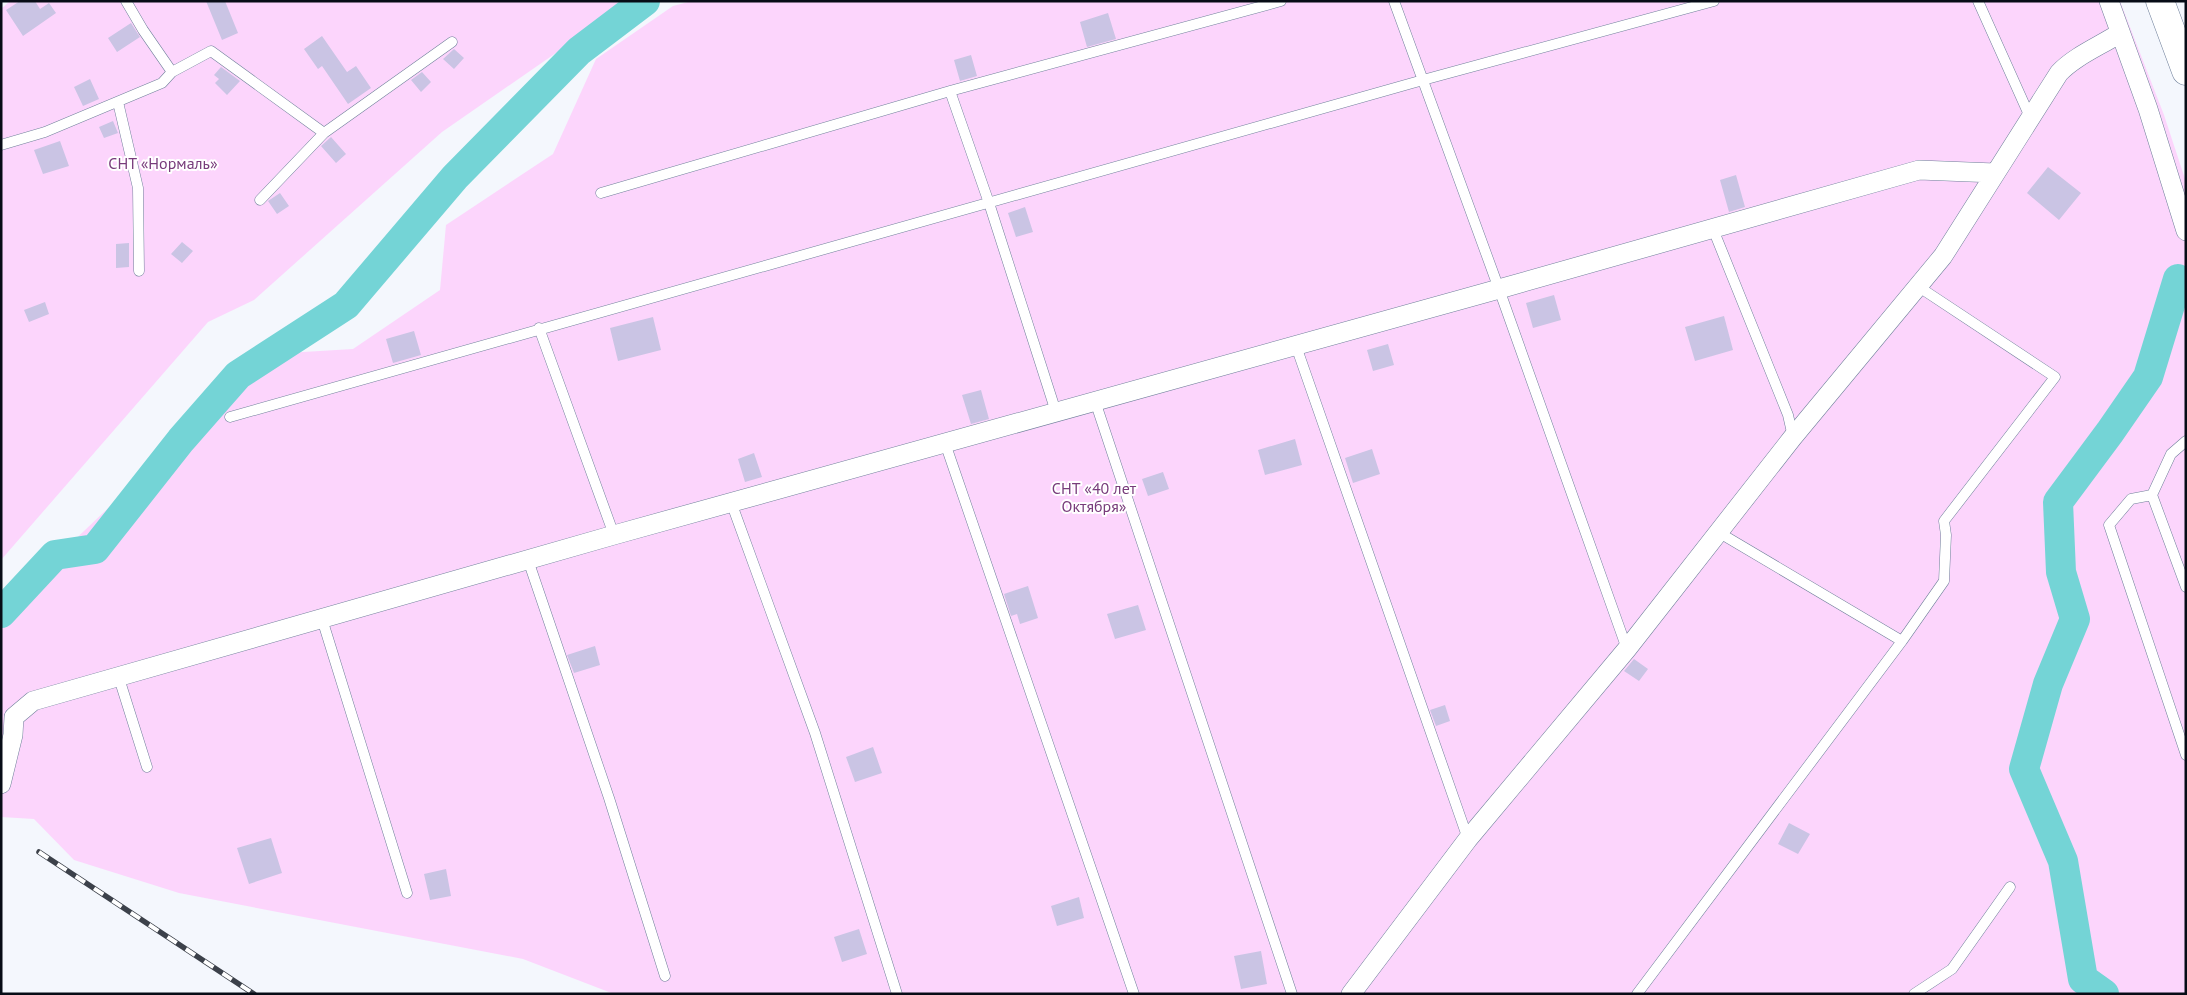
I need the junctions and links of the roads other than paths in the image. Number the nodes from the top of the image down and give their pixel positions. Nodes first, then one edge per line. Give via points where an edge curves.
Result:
1 (126, 1) edge
2 (1281, 1) edge
3 (1394, 1) edge
4 (1714, 1) edge
5 (1978, 1) edge
6 (2109, 1) edge
7 (2160, 1) edge
8 (2120, 33) junction
9 (452, 42) dead end
10 (2186, 71) edge
11 (172, 72) junction
12 (1423, 80) junction
13 (950, 91) junction
14 (118, 102) junction
15 (2030, 117) junction
16 (324, 133) junction
17 (1, 145) edge
18 (1994, 172) junction
19 (601, 193) dead end
20 (260, 200) dead end
21 (989, 203) junction
22 (1713, 229) junction
23 (2186, 231) edge
24 (139, 271) dead end
25 (1919, 288) junction
26 (1499, 289) junction
27 (539, 328) junction
28 (1296, 346) junction
29 (1095, 401) junction
30 (1056, 412) junction
31 (230, 417) dead end
32 (1793, 437) junction
33 (2186, 442) edge
34 (945, 443) junction
35 (2152, 495) junction
36 (731, 502) junction
37 (1718, 532) junction
38 (614, 535) junction
39 (528, 560) junction
40 (2186, 587) edge
41 (322, 619) junction
42 (1902, 641) junction
43 (1627, 649) junction
44 (118, 675) junction
45 (2186, 755) edge
46 (147, 767) dead end
47 (1, 784) edge
48 (1468, 839) junction
49 (2010, 887) dead end
50 (407, 893) dead end
51 (665, 976) dead end
52 (897, 994) edge
53 (1134, 994) edge
54 (1292, 994) edge
55 (1350, 994) edge
56 (1637, 994) edge
57 (1914, 994) edge

1 - 11 lane
2 - 13 lane
3 - 12 lane
4 - 12 lane
5 - 15 lane
6 - 8 street
7 - 10 highway
8 - 15 street via 2068,63
8 - 23 street via 2148,109
9 - 16 lane
11 - 14 lane via 162,83
11 - 16 lane via 212,51
12 - 21 lane
12 - 26 lane
13 - 19 lane
13 - 21 lane
14 - 17 lane via 45,132
14 - 24 lane via 138,188
15 - 18 street
16 - 20 lane
18 - 22 street via 1919,170
18 - 25 street via 1943,256
21 - 27 lane
21 - 30 lane
22 - 26 street
22 - 32 lane via 1788,415
25 - 32 street
25 - 42 lane via 2055,377 1944,521 1944,581
26 - 28 street
26 - 43 lane
27 - 31 lane
27 - 38 lane
28 - 29 street
28 - 48 lane
29 - 30 street
29 - 54 lane
30 - 34 street
32 - 37 street
33 - 35 lane via 2171,454
34 - 36 street
34 - 53 lane
35 - 40 lane
35 - 45 lane via 2131,499 2109,525
36 - 38 street
36 - 52 lane via 815,733
37 - 42 lane
37 - 43 street
38 - 39 street
39 - 41 street
39 - 51 lane
41 - 44 street
41 - 50 lane
42 - 56 lane
43 - 48 street
44 - 46 lane
44 - 47 street via 33,701 14,717
48 - 55 street
49 - 57 lane via 1952,969

